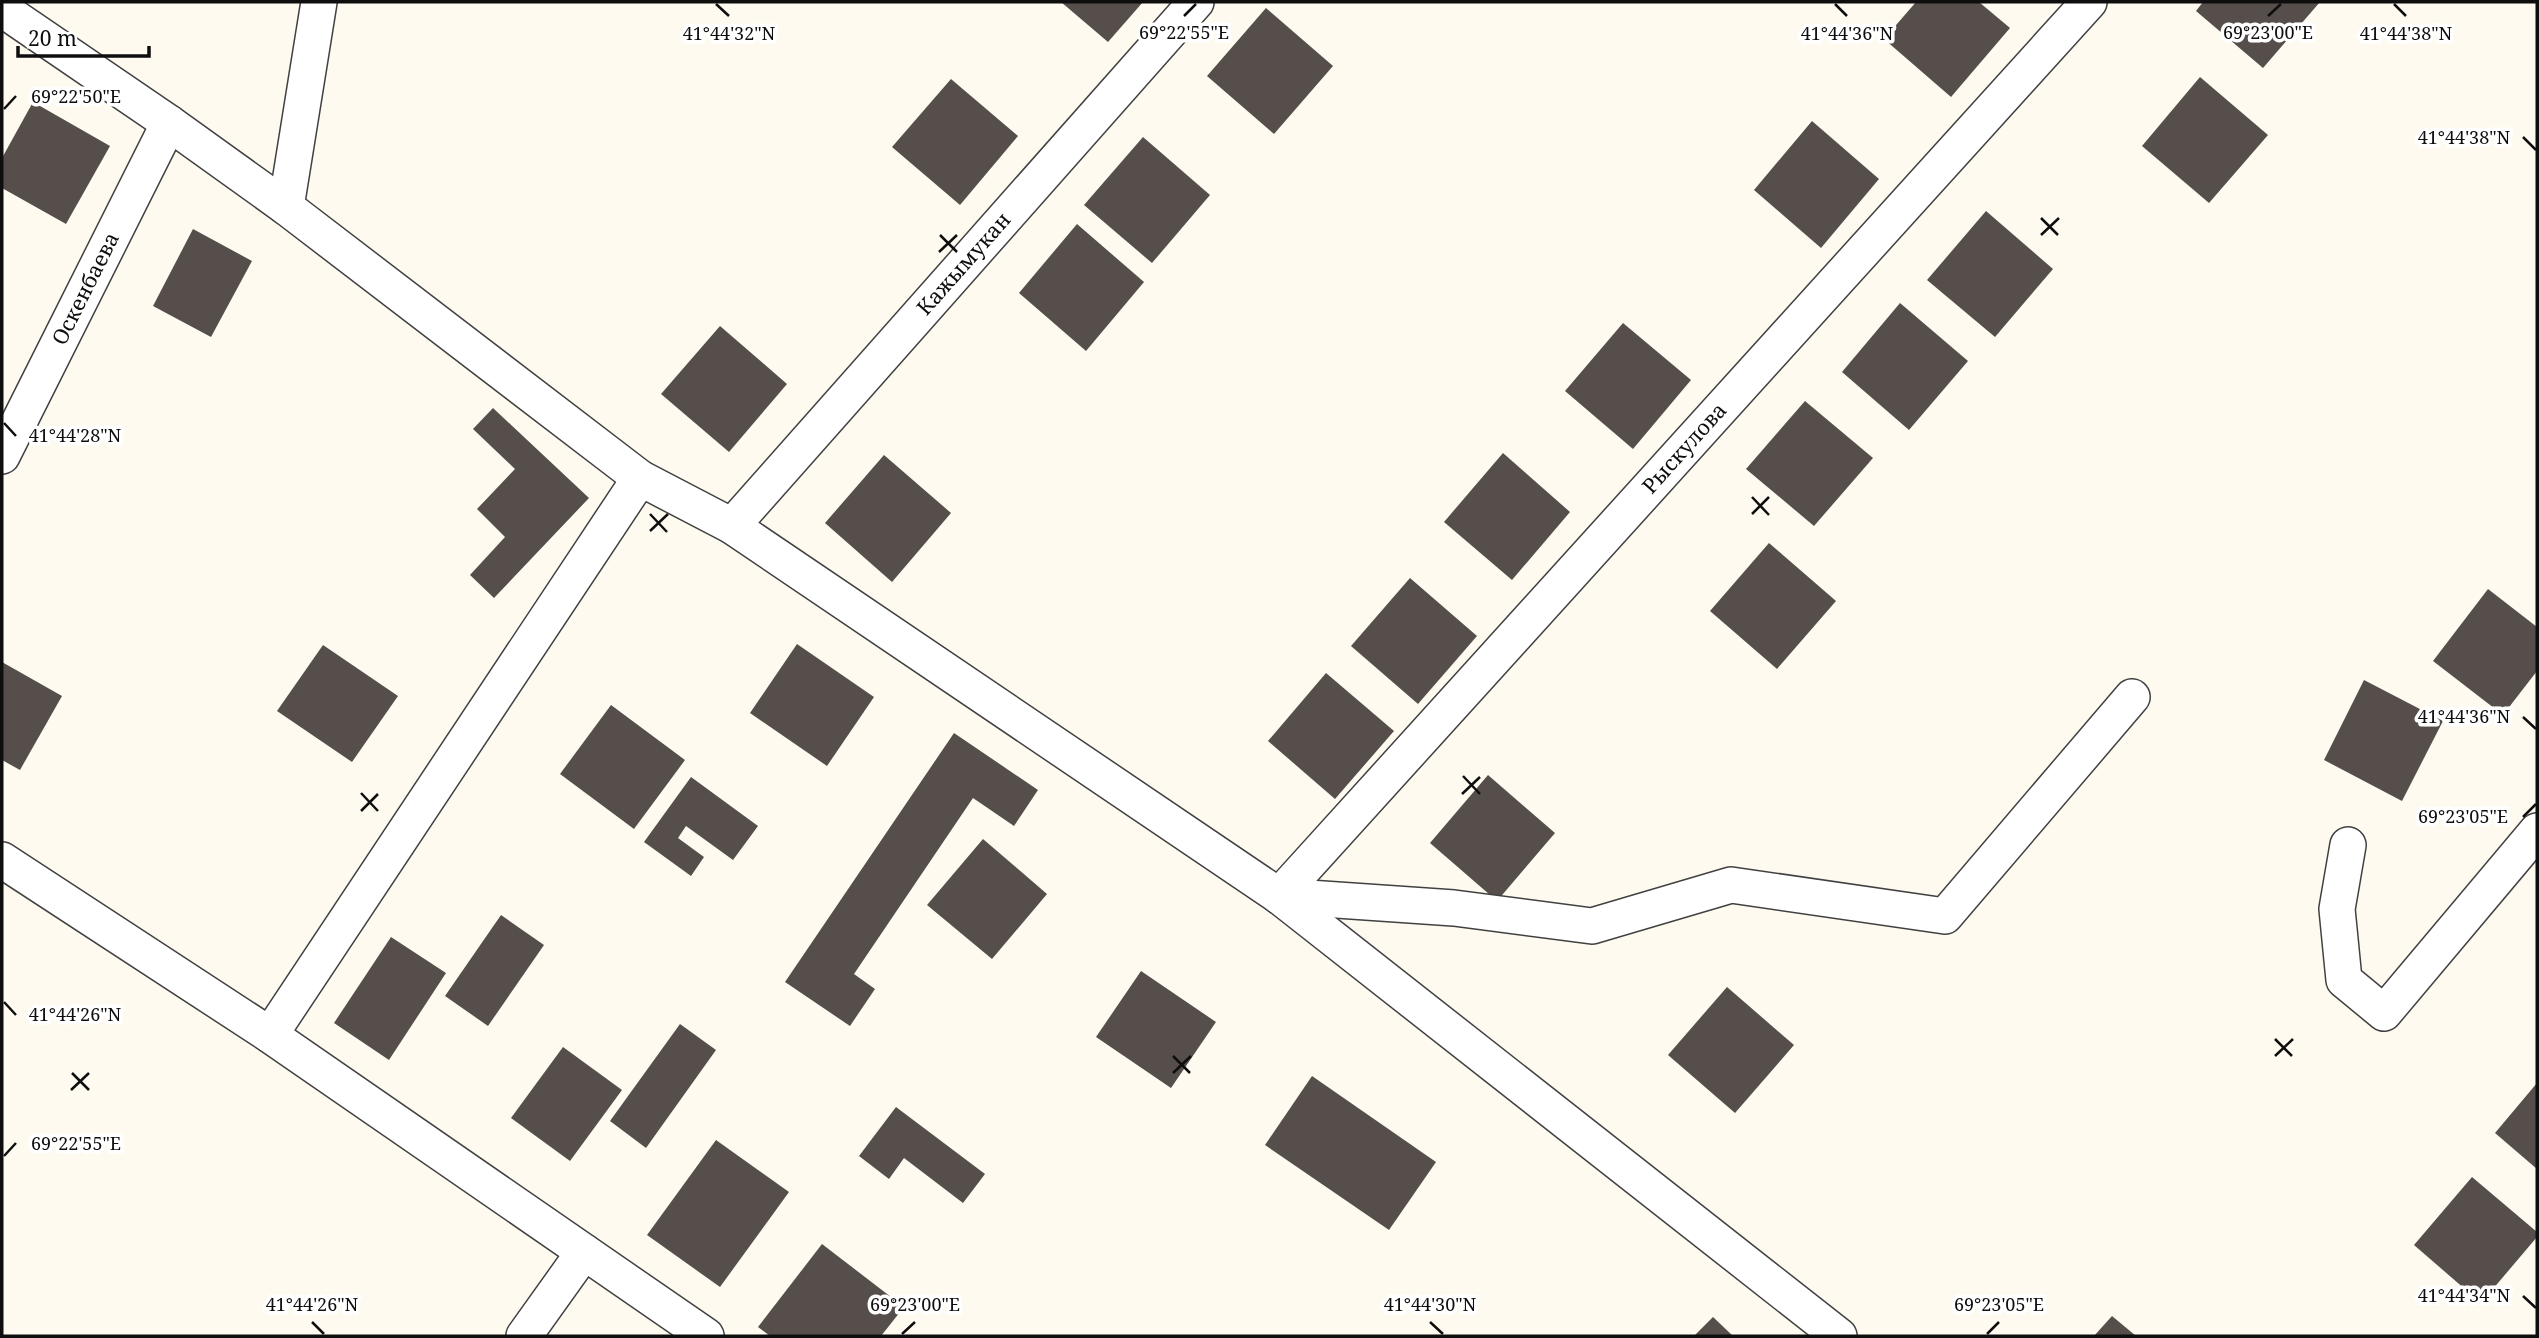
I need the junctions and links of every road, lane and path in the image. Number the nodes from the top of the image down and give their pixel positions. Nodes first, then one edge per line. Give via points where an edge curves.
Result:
1 (319, 2) edge
2 (1196, 2) edge
3 (2089, 2) edge
4 (2, 9) edge
5 (169, 122) junction
6 (286, 207) junction
7 (2, 456) edge
8 (640, 478) junction
9 (732, 526) junction
10 (2132, 697) dead end
11 (2537, 831) edge
12 (2348, 845) dead end
13 (2, 860) edge
14 (1279, 895) junction
15 (270, 1035) junction
16 (584, 1252) junction
17 (524, 1336) edge
18 (706, 1336) edge
19 (1839, 1336) edge

1 - 6 street
2 - 9 street, Кажымукан
3 - 14 street, Рыскулова
4 - 5 street
5 - 6 street
5 - 7 street, Оскенбаева
6 - 8 street
8 - 9 street
8 - 15 street
9 - 14 street
10 - 14 street via 1945,916 1731,884 1592,926 1454,908
11 - 12 street via 2384,1013 2344,980 2337,908
13 - 15 street
14 - 19 street
15 - 16 street
16 - 17 street
16 - 18 street

